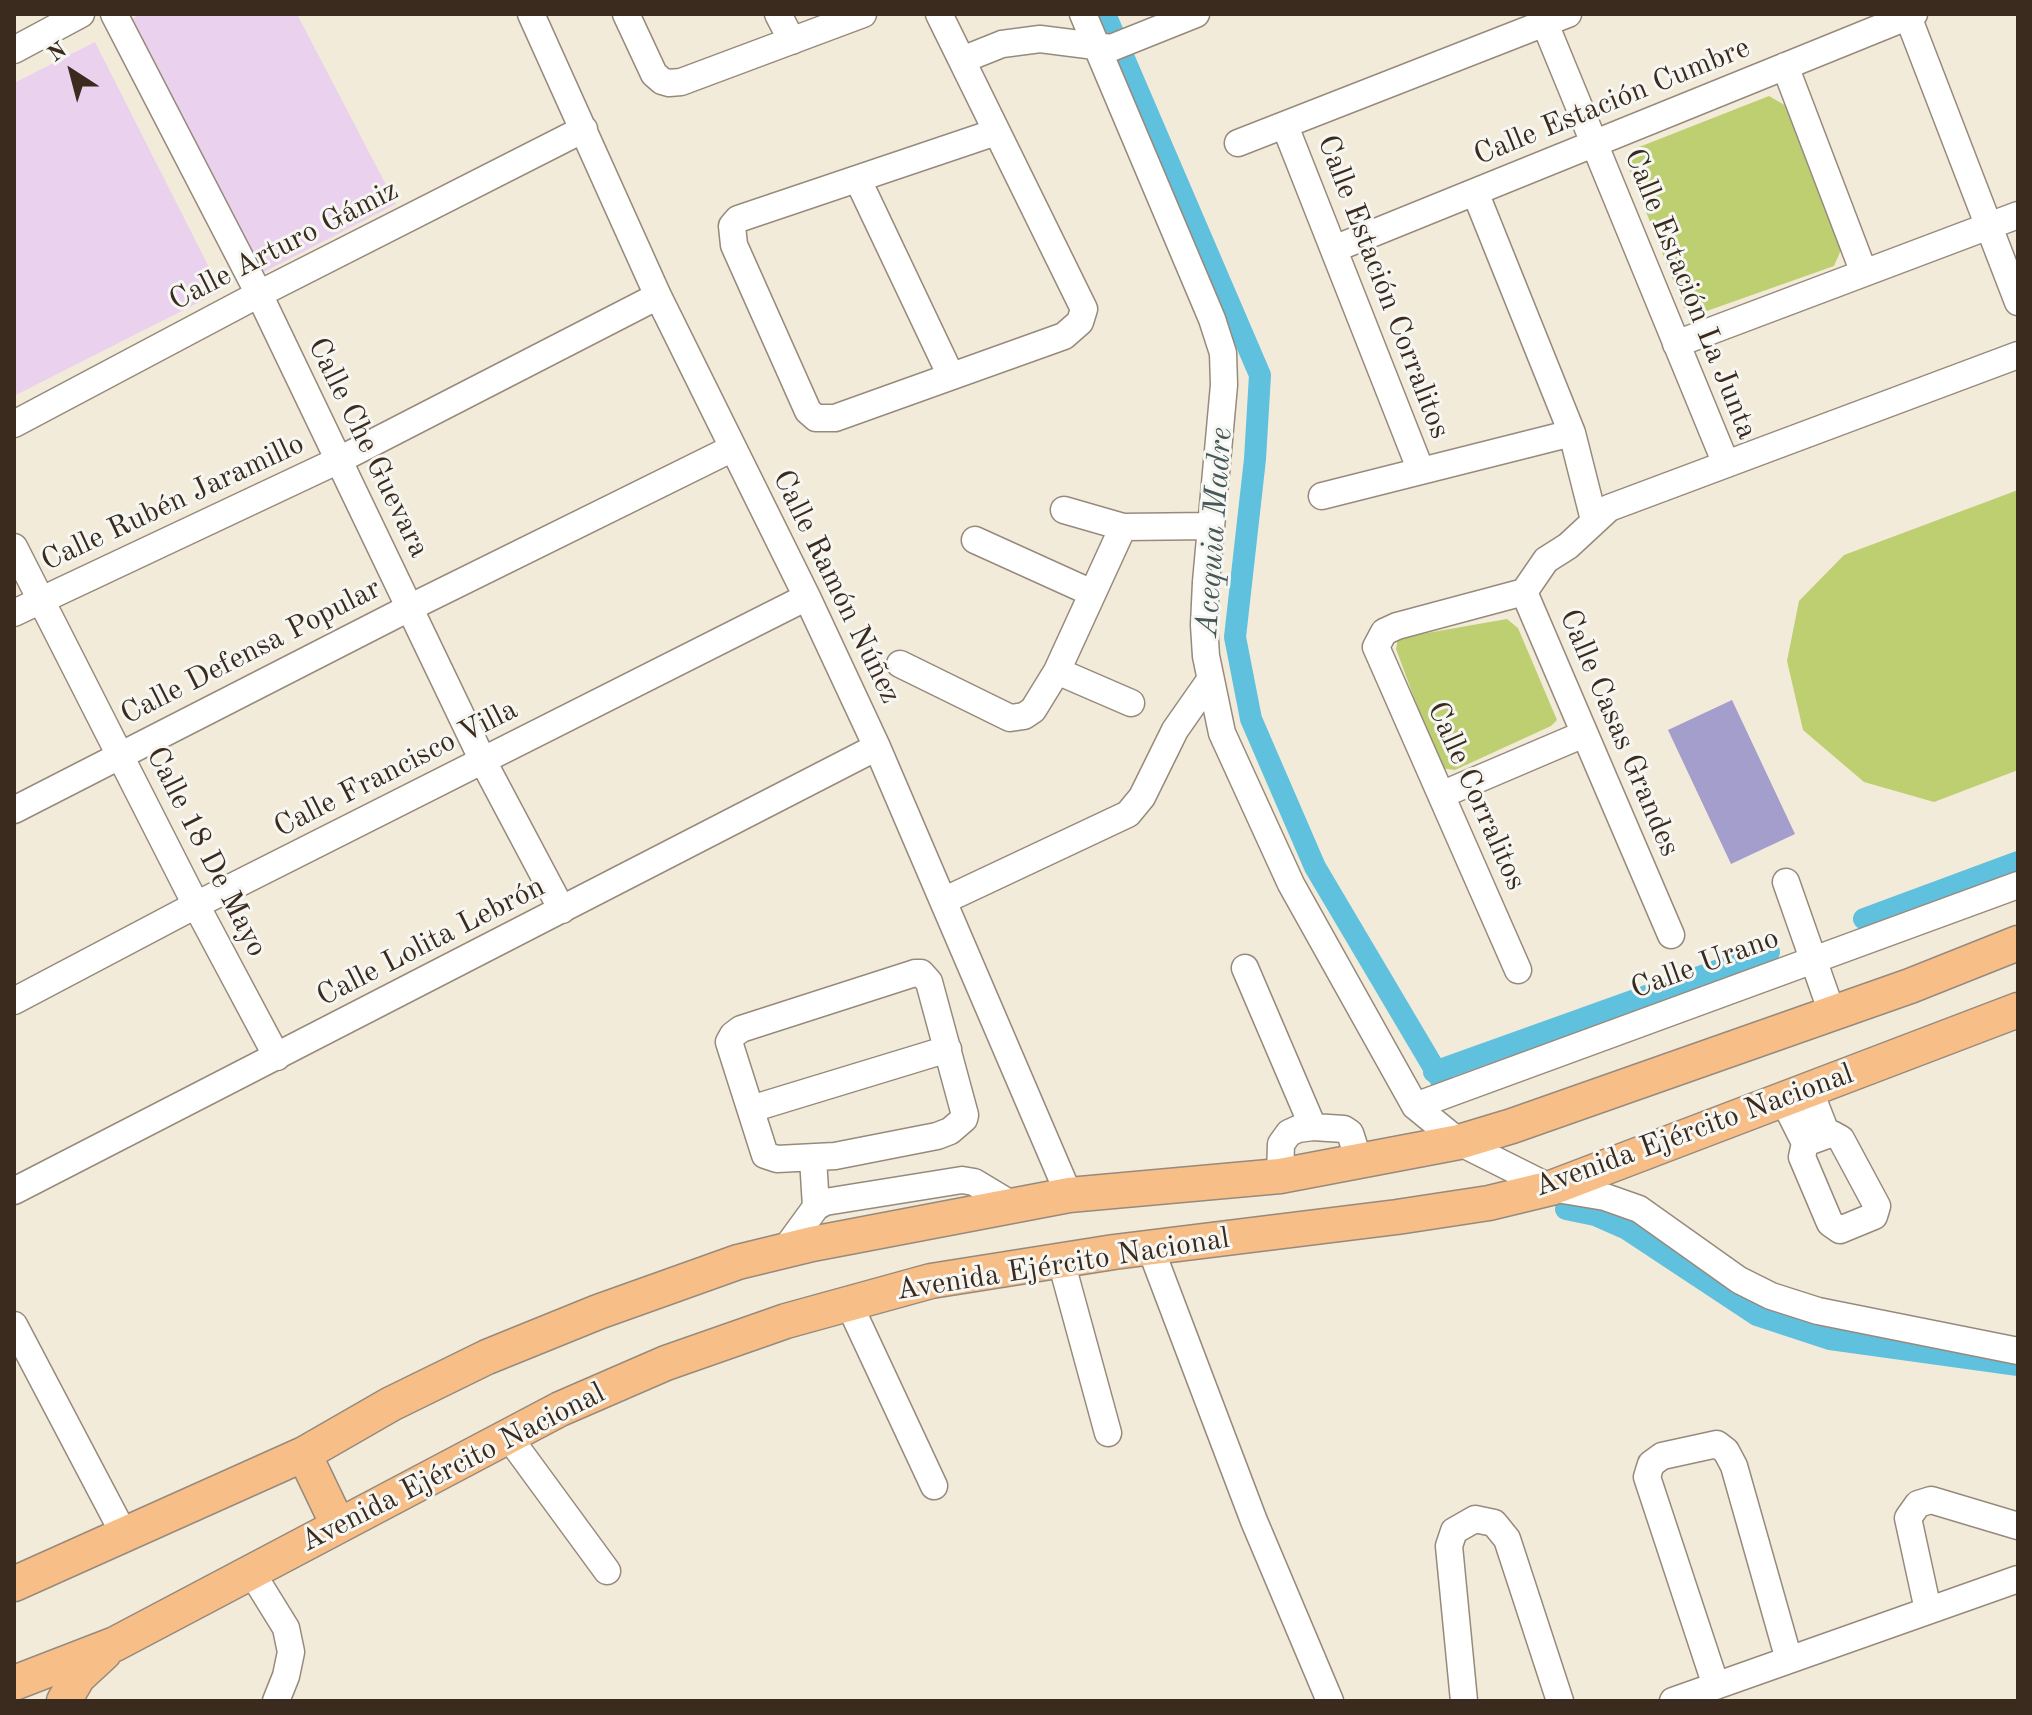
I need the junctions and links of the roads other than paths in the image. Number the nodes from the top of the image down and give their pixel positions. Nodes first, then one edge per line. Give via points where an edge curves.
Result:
1 (81, 14) edge
2 (114, 14) edge
3 (531, 14) edge
4 (626, 14) edge
5 (778, 14) edge
6 (863, 14) edge
7 (939, 14) edge
8 (1083, 14) edge
9 (1196, 14) edge
10 (1910, 15) edge
11 (1551, 17) edge
12 (792, 41) junction
13 (1114, 46) junction
14 (14, 50) edge
15 (962, 60) junction
16 (1785, 66) junction
17 (1285, 126) junction
18 (584, 129) junction
19 (996, 132) junction
20 (1238, 143) dead end
21 (1594, 144) junction
22 (858, 180) junction
23 (1475, 192) junction
24 (2018, 215) edge
25 (1989, 226) junction
26 (1334, 249) junction
27 (1864, 273) junction
28 (259, 294) junction
29 (658, 296) junction
30 (2018, 302) edge
31 (1676, 344) junction
32 (2018, 355) edge
33 (951, 376) junction
34 (14, 424) edge
35 (1572, 433) junction
36 (733, 448) junction
37 (339, 460) junction
38 (1726, 464) junction
39 (1421, 471) junction
40 (1322, 496) dead end
41 (1064, 510) dead end
42 (1597, 511) junction
43 (1211, 526) junction
44 (1123, 527) junction
45 (975, 540) dead end
46 (14, 547) edge
47 (1524, 592) junction
48 (1092, 593) junction
49 (807, 597) junction
50 (41, 600) junction
51 (409, 608) junction
52 (14, 613) edge
53 (900, 664) dead end
54 (1057, 671) junction
55 (1210, 680) junction
56 (1131, 703) dead end
57 (1584, 734) junction
58 (877, 747) junction
59 (119, 754) junction
60 (483, 761) junction
61 (1441, 795) junction
62 (14, 810) edge
63 (1786, 882) dead end
64 (2018, 885) edge
65 (943, 901) junction
66 (196, 905) junction
67 (562, 910) junction
68 (1671, 935) dead end
69 (2018, 943) edge
70 (1813, 958) junction
71 (1245, 968) dead end
72 (1518, 970) dead end
73 (14, 1001) edge
74 (2018, 1010) edge
75 (1832, 1013) junction
76 (948, 1049) junction
77 (277, 1057) junction
78 (1796, 1094) junction
79 (1415, 1106) junction
80 (751, 1109) junction
81 (1313, 1127) junction
82 (1816, 1139) dead end
83 (1459, 1142) junction
84 (824, 1157) junction
85 (1359, 1161) junction
86 (1280, 1176) junction
87 (1551, 1188) junction
88 (14, 1191) edge
89 (1069, 1195) junction
90 (828, 1203) junction
91 (1014, 1206) junction
92 (1150, 1247) junction
93 (784, 1251) junction
94 (1061, 1261) junction
95 (849, 1304) junction
96 (14, 1325) edge
97 (2018, 1351) edge
98 (24, 1367) edge
99 (1108, 1433) dead end
100 (508, 1436) junction
101 (304, 1454) junction
102 (934, 1486) dead end
103 (338, 1525) junction
104 (2018, 1526) edge
105 (125, 1536) junction
106 (607, 1571) dead end
107 (252, 1573) junction
108 (22, 1577) edge
109 (2018, 1579) edge
110 (1928, 1610) junction
111 (115, 1644) junction
112 (1789, 1660) junction
113 (14, 1683) edge
114 (1716, 1686) junction
115 (64, 1701) edge
116 (276, 1701) edge
117 (1330, 1701) edge
118 (1464, 1701) edge
119 (1560, 1701) edge
120 (1673, 1701) edge

1 - 14 street
2 - 28 street, Calle Che Guevara
3 - 18 street, Calle Ramón Núñez
4 - 12 street via 654,74 669,83
5 - 12 street
6 - 12 street
7 - 15 street
8 - 13 street
9 - 13 street
10 - 16 street, Calle Estación Cumbre
10 - 25 street
11 - 17 street
11 - 21 street, Calle Estación La Junta
13 - 15 street via 1040,39 1002,44
13 - 43 street via 1223,353
15 - 19 street
16 - 21 street, Calle Estación Cumbre
16 - 27 street
17 - 20 street
17 - 26 street, Calle Estación Corralitos
18 - 28 street, Calle Arturo Gámiz
18 - 29 street, Calle Ramón Núñez
19 - 22 street
19 - 33 street via 1084,309 1080,322 1064,336
21 - 23 street, Calle Estación Cumbre
21 - 31 street, Calle Estación La Junta
22 - 33 street
22 - 33 street via 738,219 732,226 734,245 808,411 816,418 835,418
23 - 26 street, Calle Estación Cumbre
23 - 35 street
24 - 25 street
25 - 27 street
25 - 30 street
26 - 39 street, Calle Estación Corralitos
27 - 31 street
28 - 34 street, Calle Arturo Gámiz
28 - 37 street, Calle Che Guevara
29 - 36 street, Calle Ramón Núñez
29 - 37 street, Calle Rubén Jaramillo
31 - 38 street, Calle Estación La Junta
32 - 38 street
35 - 39 street
35 - 42 street
36 - 49 street, Calle Ramón Núñez
36 - 51 street, Calle Defensa Popular
37 - 50 street, Calle Rubén Jaramillo
37 - 51 street, Calle Che Guevara
38 - 42 street
39 - 40 street
41 - 44 street
42 - 47 street, Calle Casas Grandes via 1568,546 1546,560
43 - 44 street
43 - 55 street via 1204,625
44 - 48 street
45 - 48 street
46 - 50 street, Calle 18 De Mayo
47 - 57 street, Calle Casas Grandes
47 - 61 street, Calle Corralitos via 1397,626 1384,632 1376,647
48 - 54 street
49 - 58 street, Calle Ramón Núñez
49 - 60 street, Calle Francisco Villa
50 - 52 street, Calle Rubén Jaramillo
50 - 59 street, Calle 18 De Mayo
51 - 59 street, Calle Defensa Popular
51 - 60 street, Calle Che Guevara
53 - 54 street via 1010,718 1033,710
54 - 56 street
55 - 65 street via 1128,814
55 - 79 street via 1222,733 1291,884
57 - 61 street
57 - 68 street, Calle Casas Grandes
58 - 65 street, Calle Ramón Núñez
58 - 67 street, Calle Lolita Lebrón
59 - 62 street, Calle Defensa Popular
59 - 66 street, Calle 18 De Mayo
60 - 66 street, Calle Francisco Villa
60 - 67 street, Calle Che Guevara
61 - 72 street, Calle Corralitos
63 - 70 street
64 - 70 street, Calle Urano
65 - 89 street, Calle Ramón Núñez
66 - 73 street, Calle Francisco Villa
66 - 77 street, Calle 18 De Mayo
67 - 77 street, Calle Lolita Lebrón
69 - 75 main road, Avenida Ejército Nacional
70 - 75 street
70 - 79 street, Calle Urano
71 - 81 street
74 - 78 main road, Avenida Ejército Nacional
75 - 83 main road, Avenida Ejército Nacional
76 - 80 street
76 - 80 street via 929,982 915,973 733,1035 729,1042
76 - 84 street via 965,1115 959,1125 937,1136
77 - 88 street, Calle Lolita Lebrón
78 - 82 street
78 - 87 main road, Avenida Ejército Nacional
79 - 83 street
80 - 84 street via 765,1155
81 - 85 street via 1350,1133
81 - 86 street via 1284,1137
83 - 85 main road, Avenida Ejército Nacional
83 - 87 street
84 - 90 street
85 - 86 main road, Avenida Ejército Nacional
86 - 89 main road, Avenida Ejército Nacional
87 - 92 main road, Avenida Ejército Nacional via 1397,1217
87 - 97 street via 1639,1209 1739,1280 1771,1296 1818,1311
89 - 91 main road, Avenida Ejército Nacional
90 - 91 street via 962,1180
90 - 93 street
91 - 93 main road, Avenida Ejército Nacional
92 - 94 main road, Avenida Ejército Nacional
92 - 117 street via 1254,1521
93 - 101 main road, Avenida Ejército Nacional via 710,1272 487,1357
94 - 95 main road, Avenida Ejército Nacional via 931,1281
94 - 99 street
95 - 100 main road, Avenida Ejército Nacional via 666,1363
95 - 102 street
96 - 98 street
98 - 105 street
100 - 103 main road, Avenida Ejército Nacional
100 - 106 street
101 - 103 main road
101 - 105 main road, Avenida Ejército Nacional
103 - 107 main road, Avenida Ejército Nacional
104 - 110 street via 1931,1500 1918,1504 1908,1518
105 - 108 main road, Avenida Ejército Nacional
107 - 111 main road, Avenida Ejército Nacional
107 - 116 street via 289,1640 286,1676
109 - 110 street
110 - 112 street
111 - 113 main road, Avenida Ejército Nacional
111 - 115 main road via 78,1677
112 - 114 street
112 - 114 street via 1726,1451 1717,1444 1662,1456 1651,1464 1647,1477
114 - 120 street
118 - 119 street via 1449,1546 1454,1531 1475,1519 1494,1523 1507,1539

